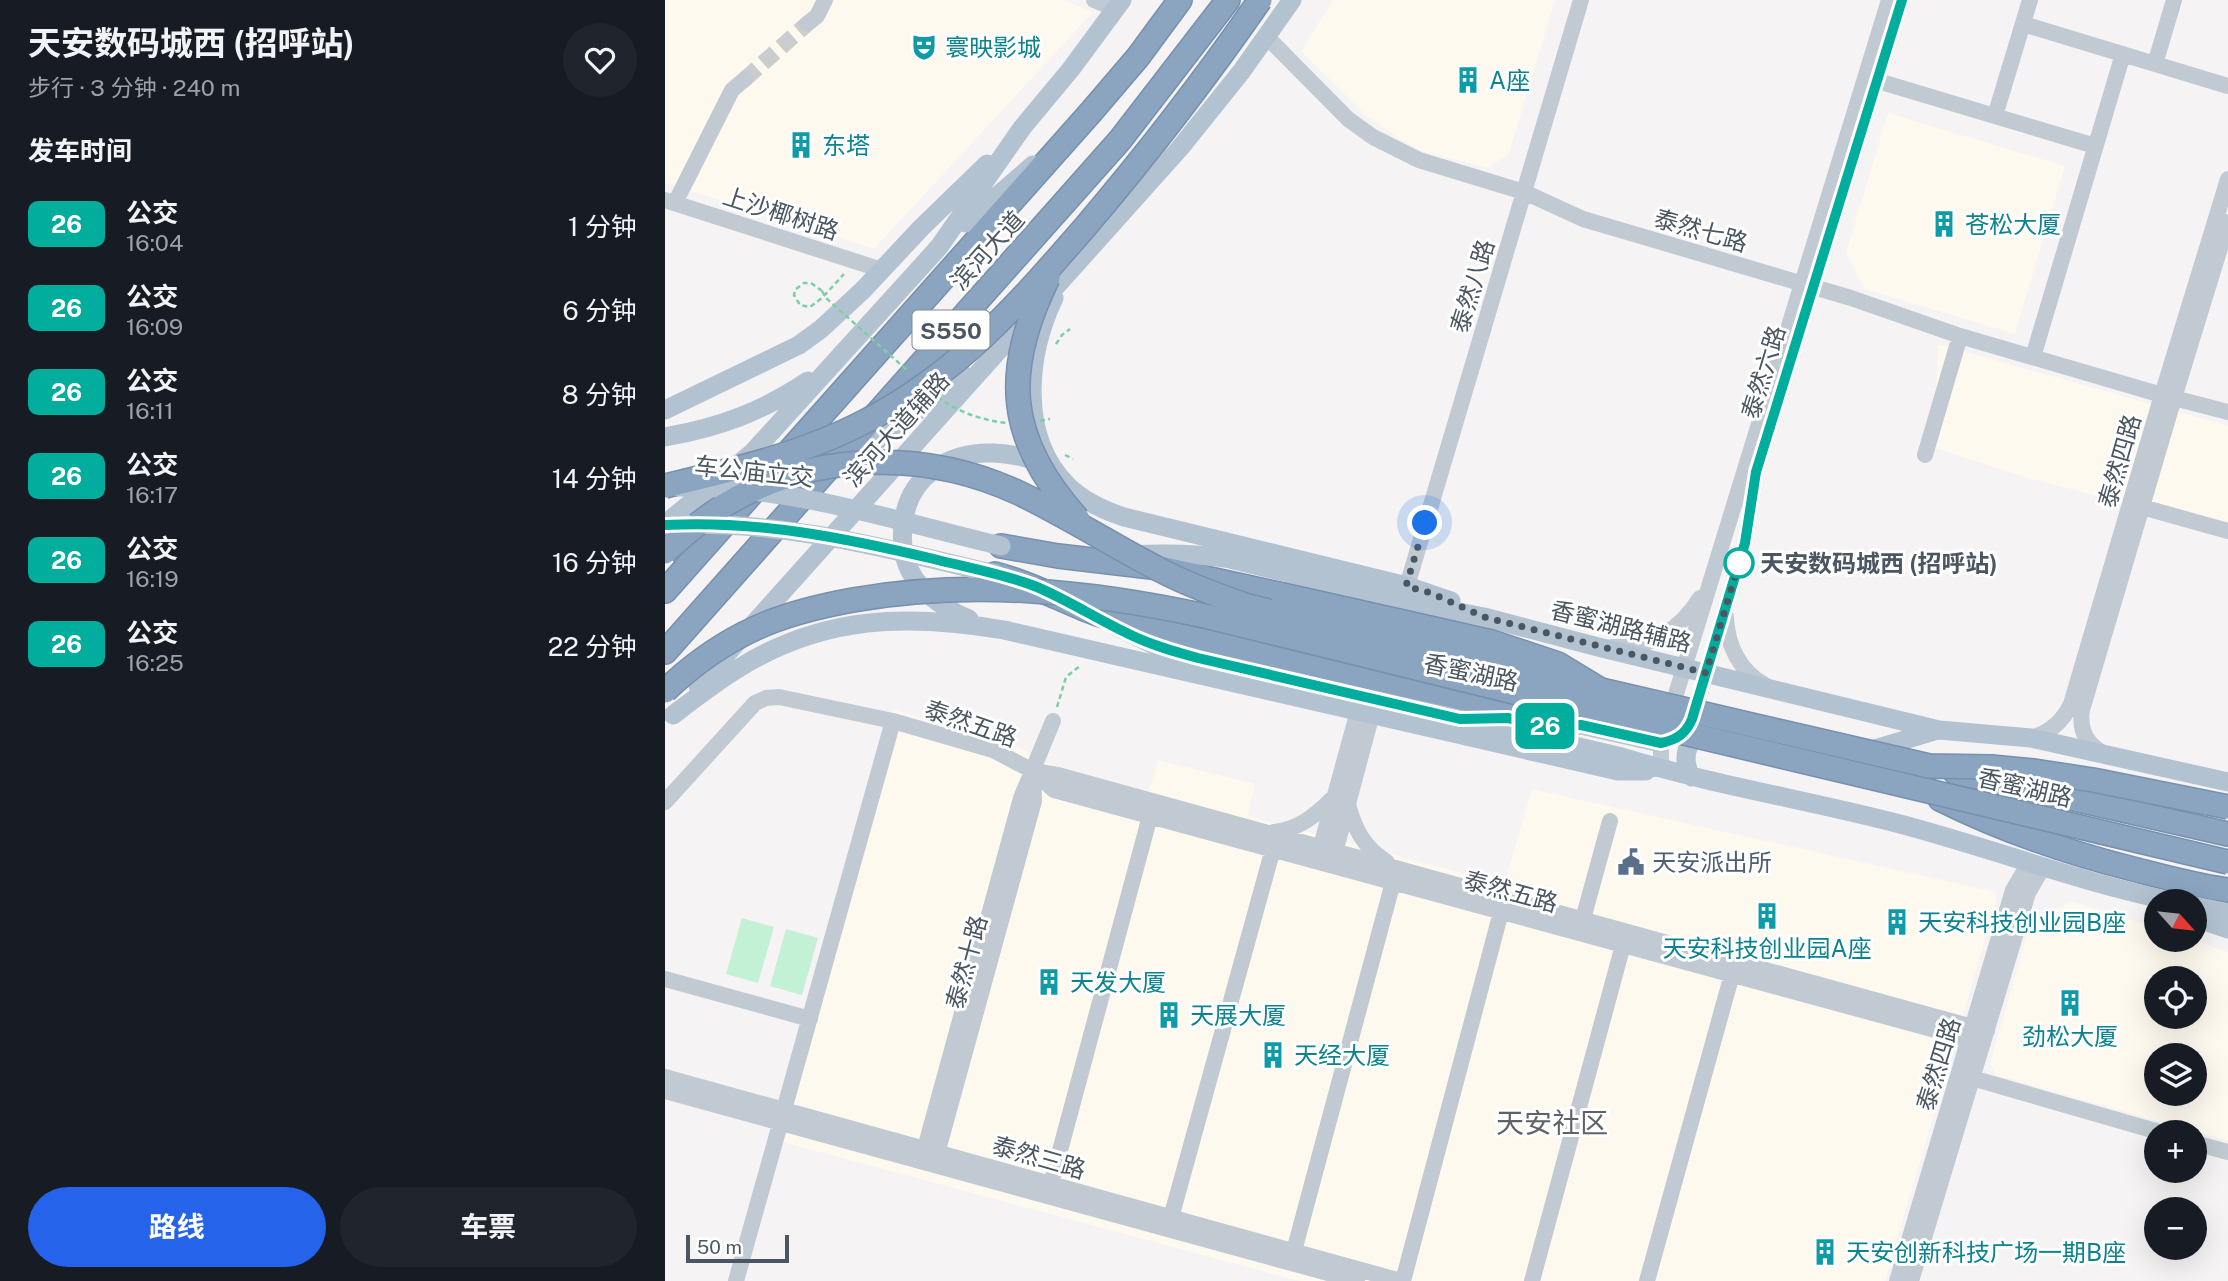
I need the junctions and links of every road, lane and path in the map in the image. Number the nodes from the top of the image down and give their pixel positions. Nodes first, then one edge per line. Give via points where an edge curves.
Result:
1 (825, 0) edge
2 (1094, 0) edge
3 (1179, 0) edge
4 (1229, 0) edge
5 (1260, 0) edge
6 (1292, 0) edge
7 (1581, 0) edge
8 (1889, 0) edge
9 (1902, 0) edge
10 (2030, 0) edge
11 (2174, 0) edge
12 (1119, 4) edge
13 (807, 24) tunnel mouth
14 (2023, 24) junction
15 (1266, 37) junction
16 (2123, 54) junction
17 (2155, 64) junction
18 (745, 79) tunnel mouth
19 (1871, 79) junction
20 (2228, 86) edge
21 (1091, 112) junction
22 (1995, 116) junction
23 (1023, 128) junction
24 (2095, 146) junction
25 (2228, 179) edge
26 (1524, 192) junction
27 (670, 202) edge
28 (2228, 222) edge
29 (904, 247) junction
30 (939, 247) junction
31 (1063, 253) junction
32 (856, 261) junction
33 (882, 270) junction
34 (1062, 281) junction
35 (1807, 285) junction
36 (822, 291) dead end
37 (873, 319) junction
38 (1070, 329) dead end
39 (1960, 336) junction
40 (1057, 343) dead end
41 (997, 352) junction
42 (2033, 358) junction
43 (830, 367) junction
44 (2168, 396) junction
45 (665, 410) edge
46 (2228, 412) edge
47 (874, 417) junction
48 (665, 436) edge
49 (1925, 455) dead end
50 (1073, 459) dead end
51 (1060, 463) junction
52 (665, 487) edge
53 (810, 489) junction
54 (2142, 507) junction
55 (665, 524) edge
56 (1090, 530) junction
57 (2228, 531) edge
58 (1001, 546) joint
59 (665, 552) edge
60 (1082, 559) junction
61 (995, 574) joint
62 (1711, 577) junction
63 (1406, 586) junction
64 (665, 591) edge
65 (1080, 607) junction
66 (1725, 610) junction
67 (1484, 617) junction
68 (1004, 630) junction
69 (1598, 647) junction
70 (665, 652) edge
71 (1081, 665) dead end
72 (1684, 668) junction
73 (1706, 673) junction
74 (1601, 690) junction
75 (1773, 690) junction
76 (665, 691) edge
77 (1595, 712) junction
78 (1365, 713) junction
79 (669, 719) edge
80 (1460, 719) junction
81 (893, 721) junction
82 (1053, 721) joint
83 (1939, 730) junction
84 (2031, 738) junction
85 (1661, 743) junction
86 (2107, 755) junction
87 (1929, 766) junction
88 (1033, 771) junction
89 (1666, 771) junction
90 (2181, 771) junction
91 (2228, 772) edge
92 (1692, 777) junction
93 (2228, 782) edge
94 (1922, 789) junction
95 (1341, 800) junction
96 (665, 802) edge
97 (2228, 807) edge
98 (1150, 816) junction
99 (1610, 821) dead end
100 (1269, 832) junction
101 (2228, 834) edge
102 (1273, 849) junction
103 (1326, 856) junction
104 (2228, 862) edge
105 (2036, 865) junction
106 (1395, 875) junction
107 (2224, 890) edge
108 (2144, 896) edge
109 (2207, 909) edge
110 (1501, 912) junction
111 (2228, 914) edge
112 (1583, 919) junction
113 (2207, 922) edge
114 (2228, 929) edge
115 (1623, 945) junction
116 (1733, 968) junction
117 (665, 979) edge
118 (810, 1019) junction
119 (1978, 1035) junction
120 (665, 1077) edge
121 (1972, 1078) junction
122 (665, 1091) edge
123 (783, 1116) junction
124 (2144, 1128) edge
125 (2207, 1146) edge
126 (2228, 1152) edge
127 (930, 1157) junction
128 (1051, 1184) junction
129 (1170, 1223) junction
130 (1294, 1251) junction
131 (736, 1281) edge
132 (1357, 1281) edge
133 (1402, 1281) edge
134 (1532, 1281) edge
135 (1647, 1281) edge
136 (1897, 1281) edge
137 (1911, 1281) edge

1 - 13 street
2 - 12 street
3 - 21 highway, 滨河大道 / S550
4 - 47 highway, 滨河大道 / S550 via 1120,140
5 - 31 highway, bridge via 1186,103
6 - 15 main road, 滨河大道辅路
7 - 26 street, 泰然八路
8 - 19 street, 泰然六路
9 - 19 street, 泰然六路
10 - 14 street
11 - 17 street
12 - 23 main road
14 - 16 street
14 - 22 street
15 - 26 street, 泰然七路 via 1348,119 1373,137 1419,160
15 - 34 main road, 滨河大道辅路 via 1180,148
16 - 17 street
16 - 24 street
17 - 20 street
18 - 27 street via 732,90
19 - 22 street
19 - 35 street, 泰然六路
21 - 30 main road
21 - 64 highway, 滨河大道 / S550
22 - 24 street
23 - 29 main road
23 - 30 main road
24 - 42 street
25 - 44 street, 泰然四路
26 - 35 street, 泰然七路 via 1583,219
26 - 63 street, 泰然八路
27 - 32 street, 上沙椰树路
28 - 44 street, 泰然四路
29 - 33 main road
29 - 37 main road
30 - 37 main road
31 - 47 highway, bridge via 955,364
31 - 56 highway, bridge via 1027,332 1017,395 1023,430 1040,468 1065,505
32 - 33 street, 上沙椰树路
32 - 36 path via 816,304 805,307 794,295 804,283
33 - 45 main road via 799,345
34 - 41 main road, 滨河大道辅路
34 - 51 main road via 1037,343 1033,373 1036,428 1045,450
35 - 39 street, 泰然七路
35 - 62 street, 泰然六路
35 - 66 street, 泰然六路 via 1756,472 1745,543
37 - 43 main road
38 - 40 path
39 - 42 street, 泰然七路
39 - 49 street
41 - 53 main road
41 - 79 main road, 滨河大道辅路
42 - 44 street, 泰然七路
43 - 48 main road via 761,409 706,429
43 - 55 main road via 753,452
44 - 46 street, 泰然七路
44 - 54 street, 泰然四路
44 - 84 street, 泰然四路 via 2071,704 2056,725
47 - 52 highway, bridge via 777,457
47 - 53 highway, 滨河大道 / S550
50 - 51 path
51 - 63 main road via 1067,486 1124,517
51 - 68 main road via 1005,453 950,460 933,468 910,498 902,538 911,573 937,602
52 - 58 main road, 车公庙立交, bridge via 786,496
53 - 70 highway, 滨河大道 / S550
54 - 57 street
54 - 86 street, 泰然四路 via 2081,719 2087,740
55 - 61 main road, bridge via 798,530
56 - 59 highway, bridge via 1017,492 964,473 917,463 865,462 812,470 748,493 705,518
56 - 74 highway, bridge via 1173,576 1248,606
58 - 60 highway, 香蜜湖路
60 - 67 main road, 香蜜湖路辅路 via 1200,554
60 - 74 highway, 香蜜湖路, bridge via 1160,568 1492,642 1558,664
61 - 65 highway, 香蜜湖路
62 - 69 street, 泰然六路 via 1688,616 1655,641 1627,648
62 - 72 street, 泰然六路
63 - 67 main road
65 - 77 highway, 香蜜湖路, bridge via 1139,627 1513,709
65 - 80 main road via 1131,635 1183,654
66 - 73 street, 泰然六路
66 - 75 street via 1726,628 1745,671
67 - 69 main road, 香蜜湖路辅路
68 - 78 main road
68 - 79 main road via 940,621 856,623 778,647 741,667
69 - 72 main road, 香蜜湖路辅路
71 - 82 path via 1066,677
72 - 73 main road, 香蜜湖路辅路
72 - 85 street, 泰然六路
73 - 75 main road, 香蜜湖路辅路
73 - 85 street, 泰然六路 via 1689,726 1679,737
74 - 87 highway, 香蜜湖路, bridge
75 - 83 main road, 香蜜湖路辅路
76 - 77 highway, bridge via 719,649 792,614 875,596 987,588 1151,604
77 - 94 highway, 香蜜湖路, bridge
78 - 89 main road via 1618,771
78 - 95 street
80 - 85 main road via 1581,725
80 - 89 main road
81 - 88 street, 泰然五路 via 993,750
81 - 96 street, 泰然五路 via 779,698 761,699
81 - 118 street
82 - 88 street, 泰然十路
83 - 84 main road, 香蜜湖路辅路
83 - 92 main road via 1840,755 1704,730 1685,752
84 - 86 main road, 香蜜湖路辅路
85 - 89 street, 泰然六路
86 - 90 main road, 香蜜湖路辅路
87 - 97 highway, bridge via 2034,771
87 - 101 highway, 香蜜湖路, bridge
88 - 98 street, 泰然五路 via 1054,790
88 - 100 street, 泰然五路
88 - 127 street, 泰然十路 via 1021,798
89 - 92 main road
90 - 91 main road
90 - 93 main road, 香蜜湖路辅路
92 - 105 main road via 1897,823
94 - 104 highway, 香蜜湖路, bridge
94 - 107 highway, bridge via 2045,844
95 - 100 street via 1310,820 1285,831
95 - 103 street
95 - 106 street via 1364,842
98 - 102 street, 泰然五路
98 - 128 street
99 - 112 street
100 - 103 street, 泰然五路
102 - 103 street, 泰然五路
102 - 129 street
103 - 106 street, 泰然五路
105 - 108 main road
105 - 119 street, 泰然四路 via 2013,890
106 - 110 street, 泰然五路
106 - 112 street, 泰然五路
106 - 130 street
109 - 111 main road
110 - 115 street, 泰然五路
110 - 133 street
112 - 116 street, 泰然五路
113 - 114 main road
115 - 116 street, 泰然五路
115 - 134 street
116 - 119 street, 泰然五路
116 - 135 street
117 - 118 street
118 - 123 street
119 - 121 street, 泰然四路
119 - 136 street, 泰然四路
120 - 123 street, 泰然三路
121 - 124 street
121 - 137 street, 泰然四路
122 - 123 street, 泰然三路
123 - 127 street, 泰然三路
123 - 131 street
125 - 126 street
127 - 128 street, 泰然三路
127 - 129 street, 泰然三路
128 - 129 street, 泰然三路
129 - 130 street, 泰然三路
129 - 132 street, 泰然三路
130 - 133 street, 泰然三路

